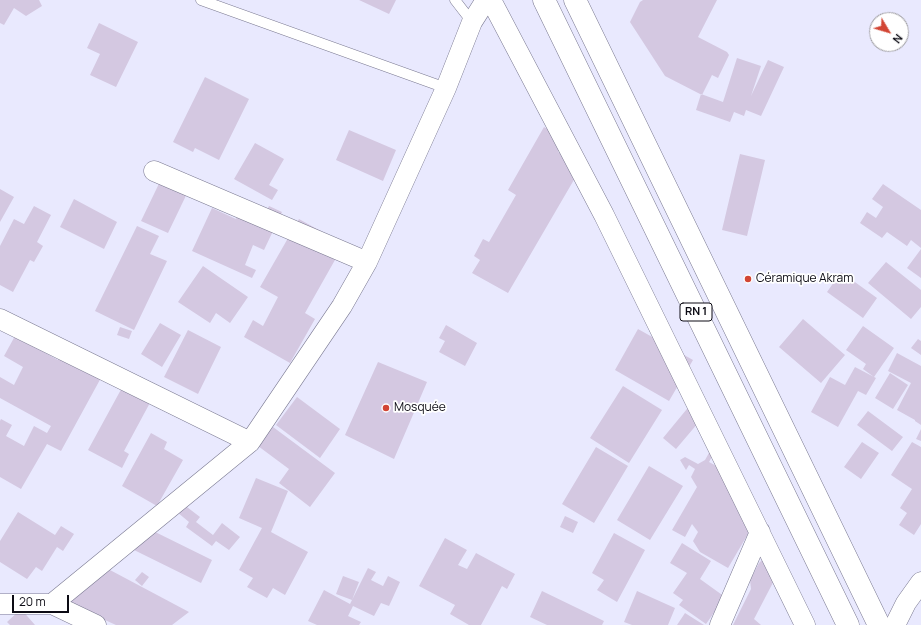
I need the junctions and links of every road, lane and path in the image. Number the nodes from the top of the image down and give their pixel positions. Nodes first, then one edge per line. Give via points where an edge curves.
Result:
1 (202, 0) edge
2 (455, 0) edge
3 (486, 0) edge
4 (491, 0) edge
5 (544, 0) edge
6 (575, 0) edge
7 (472, 22) junction
8 (446, 88) junction
9 (154, 171) dead end
10 (367, 262) junction
11 (0, 319) edge
12 (250, 442) junction
13 (760, 532) junction
14 (921, 582) edge
15 (0, 604) edge
16 (52, 604) junction
17 (96, 625) edge
18 (720, 625) edge
19 (805, 625) edge
20 (848, 625) edge
21 (879, 625) edge
22 (895, 625) edge

1 - 8 lane
2 - 7 lane
3 - 7 street
4 - 13 street via 604,215
5 - 20 highway, RN 1
6 - 21 highway, RN 1
7 - 8 street
8 - 10 street
9 - 10 street
10 - 12 street via 342,306
11 - 12 street
12 - 16 street
13 - 18 street
13 - 19 street
14 - 22 street
15 - 16 street
16 - 17 street

